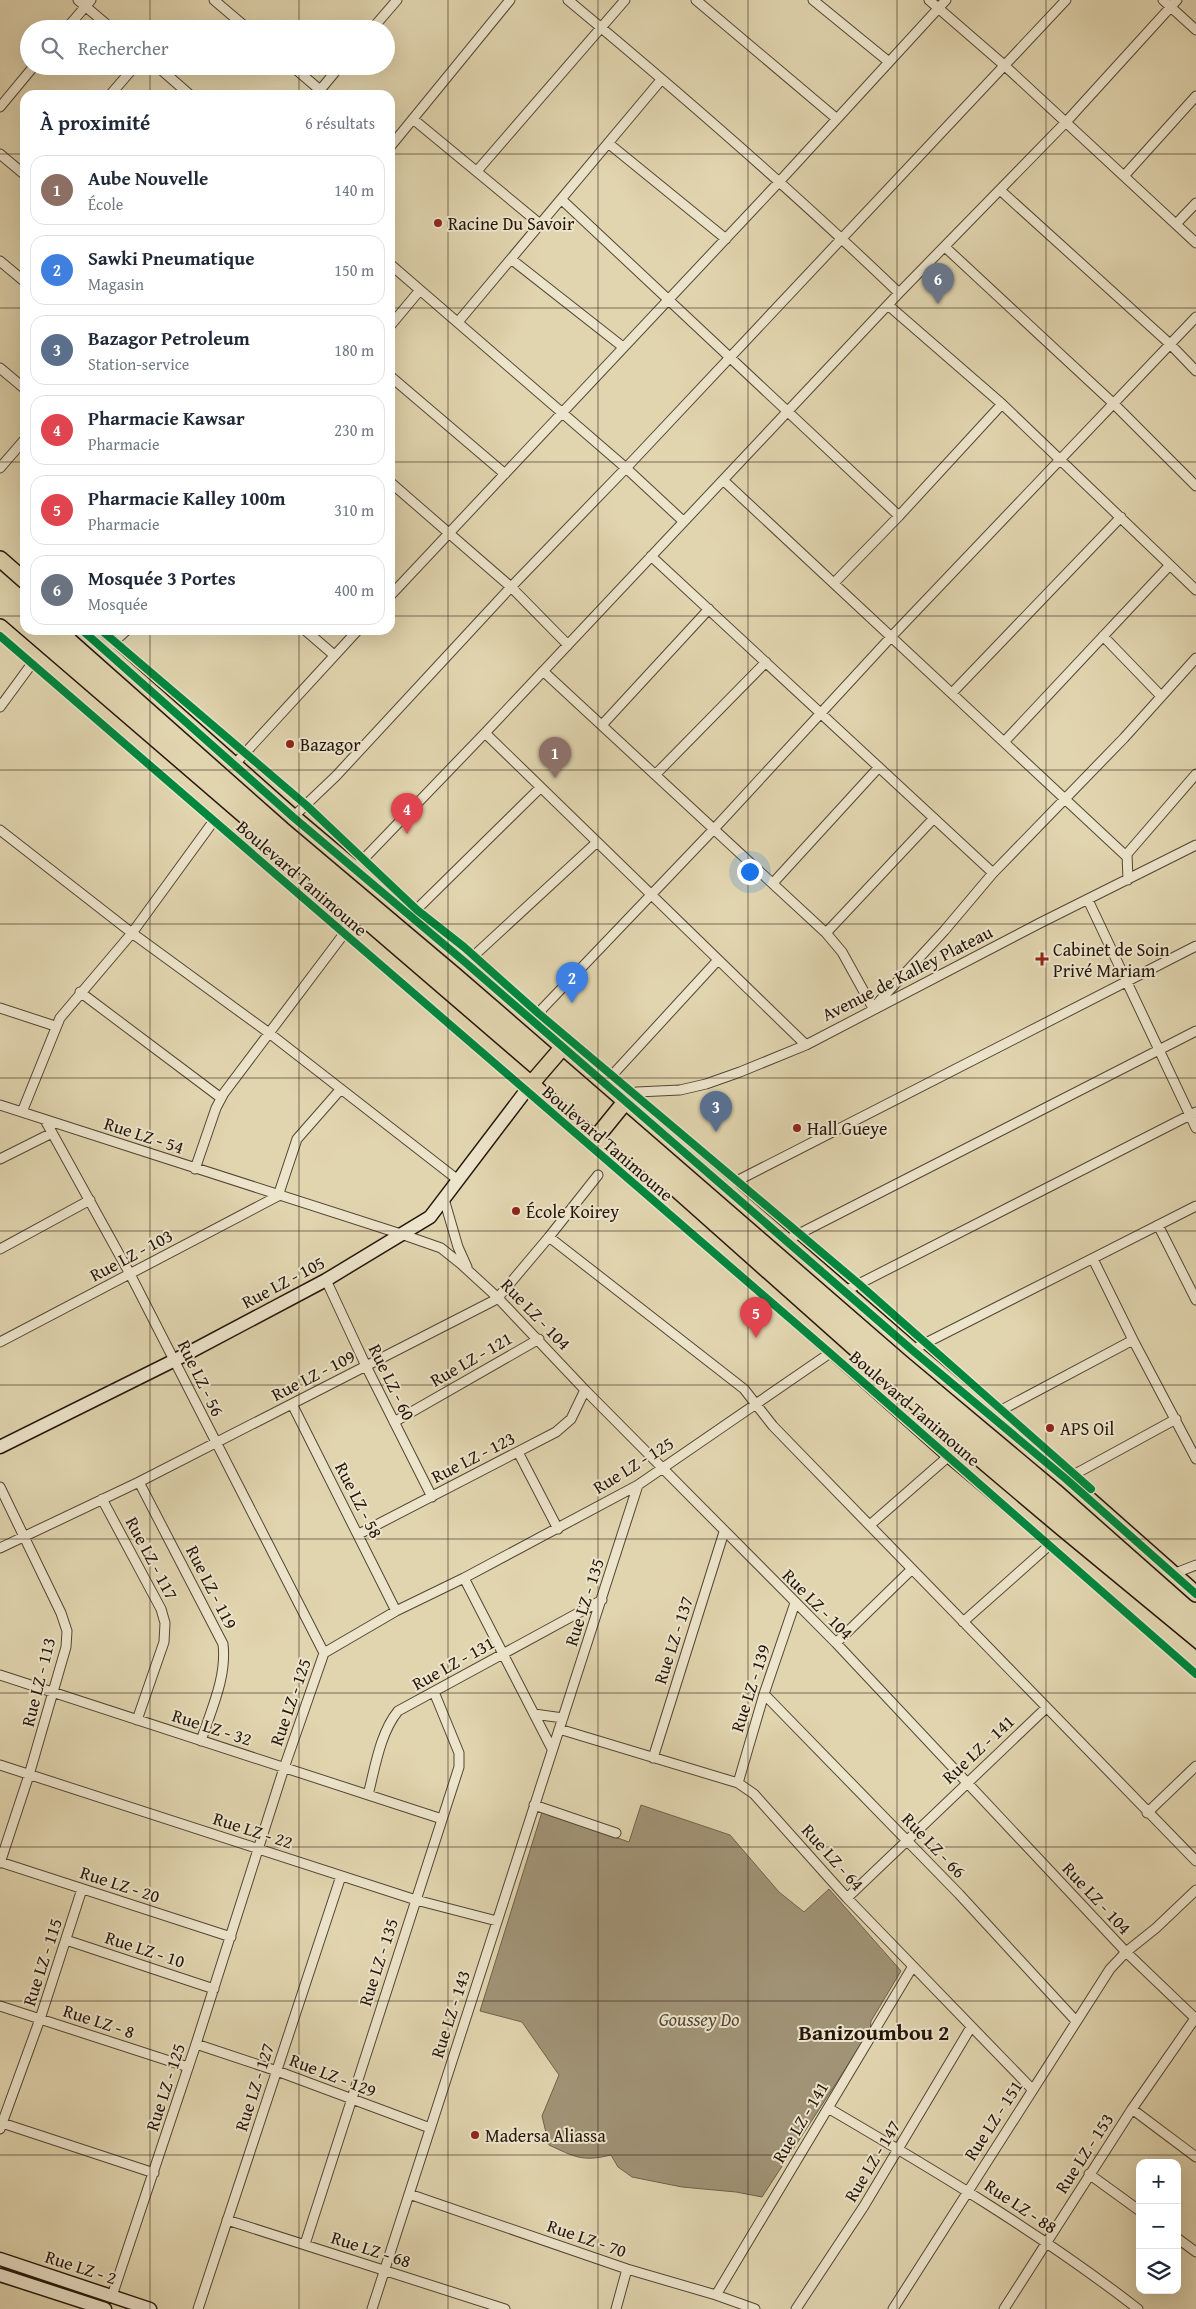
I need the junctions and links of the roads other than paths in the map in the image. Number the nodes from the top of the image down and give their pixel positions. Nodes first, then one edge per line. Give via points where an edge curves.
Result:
1 (78, 0) edge
2 (214, 0) edge
3 (397, 0) edge
4 (510, 0) edge
5 (568, 0) edge
6 (625, 0) edge
7 (814, 0) edge
8 (929, 0) edge
9 (946, 0) edge
10 (1066, 0) edge
11 (1163, 0) edge
12 (702, 2) edge
13 (88, 3) edge
14 (1174, 4) edge
15 (939, 8) junction
16 (74, 20) edge
17 (104, 20) edge
18 (237, 20) edge
19 (380, 20) edge
20 (601, 28) junction
21 (1196, 30) edge
22 (889, 62) junction
23 (1004, 65) junction
24 (27, 75) edge
25 (127, 75) edge
26 (167, 75) edge
27 (301, 75) edge
28 (332, 75) edge
29 (661, 80) junction
30 (114, 90) edge
31 (184, 90) edge
32 (316, 90) edge
33 (320, 90) edge
34 (1196, 96) edge
35 (0, 107) edge
36 (413, 119) junction
37 (837, 119) junction
38 (1066, 122) junction
39 (395, 141) edge
40 (608, 143) junction
41 (0, 154) edge
42 (20, 170) edge
43 (477, 171) junction
44 (1124, 176) junction
45 (779, 182) junction
46 (1000, 190) junction
47 (561, 199) junction
48 (1196, 204) edge
49 (540, 224) junction
50 (1176, 224) junction
51 (841, 237) junction
52 (726, 239) junction
53 (1196, 242) edge
54 (945, 247) junction
55 (511, 259) junction
56 (0, 261) edge
57 (395, 268) edge
58 (20, 278) edge
59 (420, 290) junction
60 (899, 293) junction
61 (669, 299) junction
62 (888, 305) junction
63 (1196, 317) edge
64 (395, 320) edge
65 (458, 322) junction
66 (1170, 344) junction
67 (623, 347) junction
68 (730, 357) junction
69 (0, 368) edge
70 (1196, 371) edge
71 (395, 380) edge
72 (20, 385) edge
73 (1002, 404) junction
74 (1114, 404) junction
75 (788, 411) junction
76 (561, 413) junction
77 (20, 445) edge
78 (1061, 459) junction
79 (0, 468) edge
80 (626, 468) junction
81 (505, 474) junction
82 (723, 480) junction
83 (395, 486) edge
84 (1196, 486) edge
85 (899, 516) junction
86 (1120, 517) junction
87 (683, 521) junction
88 (450, 532) junction
89 (651, 556) junction
90 (0, 559) edge
91 (1169, 566) junction
92 (20, 577) edge
93 (834, 583) junction
94 (511, 587) junction
95 (1196, 590) edge
96 (395, 591) edge
97 (709, 609) junction
98 (0, 626) edge
99 (88, 635) edge
100 (122, 635) edge
101 (311, 635) edge
102 (353, 635) edge
103 (1103, 636) junction
104 (891, 637) junction
105 (568, 645) junction
106 (106, 650) junction
107 (334, 655) junction
108 (36, 658) junction
109 (1196, 658) edge
110 (766, 662) junction
111 (543, 671) junction
112 (952, 694) junction
113 (1161, 696) junction
114 (0, 707) edge
115 (821, 713) junction
116 (602, 725) junction
117 (485, 734) junction
118 (1004, 742) junction
119 (234, 765) junction
120 (879, 767) junction
121 (656, 774) junction
122 (1196, 774) edge
123 (540, 788) junction
124 (1065, 799) junction
125 (218, 815) junction
126 (293, 817) junction
127 (934, 818) junction
128 (714, 829) junction
129 (0, 830) edge
130 (596, 843) junction
131 (1196, 846) edge
132 (1126, 856) junction
133 (355, 868) junction
134 (993, 873) junction
135 (1128, 880) junction
136 (773, 883) junction
137 (652, 895) junction
138 (1088, 900) junction
139 (410, 916) junction
140 (349, 928) junction
141 (132, 933) junction
142 (826, 933) junction
143 (1196, 946) edge
144 (718, 960) junction
145 (466, 963) junction
146 (1126, 981) junction
147 (80, 992) junction
148 (0, 1008) edge
149 (873, 1008) junction
150 (532, 1022) junction
151 (55, 1026) junction
152 (1196, 1031) edge
153 (269, 1033) junction
154 (806, 1045) junction
155 (562, 1048) junction
156 (1158, 1050) junction
157 (605, 1083) junction
158 (531, 1084) junction
159 (340, 1090) junction
160 (221, 1098) junction
161 (625, 1102) junction
162 (0, 1105) edge
163 (22, 1112) junction
164 (1193, 1114) edge
165 (45, 1120) junction
166 (1196, 1128) edge
167 (52, 1132) junction
168 (595, 1139) junction
169 (0, 1160) edge
170 (195, 1169) junction
171 (598, 1175) dead end
172 (458, 1180) junction
173 (725, 1187) junction
174 (278, 1196) junction
175 (444, 1199) junction
176 (90, 1200) junction
177 (1196, 1206) edge
178 (1158, 1225) junction
179 (401, 1234) junction
180 (550, 1237) junction
181 (787, 1240) junction
182 (0, 1248) edge
183 (1093, 1259) junction
184 (469, 1270) junction
185 (130, 1274) junction
186 (326, 1280) junction
187 (844, 1292) junction
188 (498, 1297) junction
189 (1196, 1300) edge
190 (539, 1340) junction
191 (1132, 1340) junction
192 (0, 1342) edge
193 (912, 1350) junction
194 (833, 1351) junction
195 (174, 1360) junction
196 (366, 1366) junction
197 (585, 1390) junction
198 (756, 1403) junction
199 (292, 1404) junction
200 (992, 1415) junction
201 (1176, 1419) junction
202 (394, 1422) junction
203 (215, 1443) junction
204 (0, 1447) edge
205 (518, 1452) junction
206 (950, 1454) junction
207 (1196, 1459) edge
208 (663, 1467) junction
209 (1066, 1479) junction
210 (139, 1482) junction
211 (638, 1485) junction
212 (0, 1487) edge
213 (432, 1496) junction
214 (102, 1499) junction
215 (870, 1525) junction
216 (558, 1529) junction
217 (724, 1532) junction
218 (359, 1534) junction
219 (24, 1536) junction
220 (1053, 1542) junction
221 (0, 1548) edge
222 (1196, 1565) edge
223 (911, 1570) junction
224 (1174, 1574) junction
225 (464, 1578) junction
226 (1196, 1594) edge
227 (602, 1600) junction
228 (795, 1604) junction
229 (396, 1611) junction
230 (963, 1622) junction
231 (836, 1643) junction
232 (324, 1653) junction
233 (503, 1654) junction
234 (1196, 1660) edge
235 (0, 1675) edge
236 (434, 1692) junction
237 (54, 1693) junction
238 (764, 1694) junction
239 (1046, 1708) junction
240 (534, 1714) junction
241 (563, 1718) junction
242 (137, 1720) junction
243 (559, 1729) junction
244 (202, 1741) junction
245 (552, 1749) junction
246 (653, 1758) junction
247 (0, 1765) edge
248 (1196, 1766) edge
249 (284, 1768) junction
250 (29, 1775) junction
251 (966, 1782) junction
252 (738, 1783) junction
253 (368, 1795) junction
254 (534, 1805) junction
255 (1147, 1812) junction
256 (442, 1819) junction
257 (616, 1833) dead end
258 (907, 1841) junction
259 (259, 1849) junction
260 (1196, 1861) edge
261 (0, 1862) edge
262 (341, 1876) junction
263 (82, 1889) junction
264 (1196, 1890) edge
265 (847, 1898) junction
266 (416, 1900) junction
267 (497, 1921) junction
268 (231, 1937) junction
269 (66, 1940) junction
270 (1126, 1952) junction
271 (913, 1966) junction
272 (214, 1989) junction
273 (0, 2006) edge
274 (1196, 2018) edge
275 (40, 2019) junction
276 (1076, 2021) junction
277 (971, 2027) junction
278 (196, 2044) junction
279 (188, 2067) junction
280 (277, 2071) junction
281 (1032, 2089) junction
282 (351, 2099) junction
283 (828, 2108) junction
284 (1132, 2109) junction
285 (1, 2126) edge
286 (430, 2128) junction
287 (898, 2149) junction
288 (1196, 2157) edge
289 (154, 2173) junction
290 (1089, 2174) junction
291 (967, 2190) junction
292 (409, 2194) junction
293 (1136, 2208) edge
294 (228, 2220) junction
295 (1181, 2241) edge
296 (1045, 2242) junction
297 (305, 2244) junction
298 (1196, 2252) edge
299 (0, 2259) edge
300 (627, 2269) junction
301 (385, 2270) junction
302 (0, 2275) edge
303 (716, 2295) junction
304 (112, 2296) junction
305 (1126, 2300) junction
306 (105, 2309) edge
307 (150, 2309) edge
308 (198, 2309) edge
309 (372, 2309) edge
310 (505, 2309) edge
311 (616, 2309) edge
312 (755, 2309) edge
313 (796, 2309) edge
314 (893, 2309) edge
315 (1004, 2309) edge
316 (1120, 2309) edge
317 (1138, 2309) edge

1 - 13 street
2 - 18 street
3 - 19 street
4 - 36 street
5 - 20 street
6 - 20 street
7 - 22 street
8 - 15 street
9 - 15 street
10 - 23 street
11 - 14 street
12 - 37 street
13 - 16 street
13 - 17 street
14 - 21 street
14 - 38 street
15 - 22 street
15 - 23 street
20 - 29 street
20 - 43 street
22 - 37 street
23 - 38 street
23 - 51 street
24 - 35 street
25 - 30 street
26 - 31 street
27 - 32 street
28 - 33 street
29 - 40 street
29 - 45 street
34 - 44 street
36 - 39 street
36 - 43 street
37 - 45 street
38 - 44 street
38 - 46 street
40 - 47 street
40 - 52 street
41 - 42 street
43 - 49 street
44 - 50 street
45 - 51 street
45 - 52 street
46 - 54 street
46 - 66 street
47 - 49 street
47 - 61 street
48 - 50 street
49 - 55 street
50 - 53 street
51 - 60 street
51 - 68 street
52 - 61 street
54 - 60 street
54 - 74 street
55 - 65 street
55 - 67 street
56 - 58 street
57 - 59 street
59 - 64 street
59 - 65 street
60 - 62 street
61 - 67 street
61 - 68 street
62 - 73 street
62 - 75 street
63 - 66 street
65 - 76 street
66 - 70 street
66 - 74 street
67 - 76 street
68 - 75 street
68 - 80 street
69 - 72 street
71 - 81 street
73 - 78 street
73 - 85 street
74 - 78 street
74 - 84 street
75 - 82 street
75 - 85 street
76 - 80 street
76 - 81 street
77 - 79 street
78 - 86 street
78 - 104 street
80 - 87 street
80 - 94 street
81 - 88 street
82 - 87 street
82 - 93 street
83 - 88 street
85 - 93 street
86 - 91 street
86 - 112 street
87 - 89 street
88 - 94 street
88 - 96 street
89 - 97 street
89 - 105 street
90 - 92 main road
91 - 95 street
91 - 103 street
93 - 104 street
94 - 105 street
94 - 126 street via 336,776
97 - 110 street
97 - 116 street
98 - 108 main road, Boulevard Tanimoune
99 - 106 main road
100 - 106 street
101 - 107 street
102 - 107 street
103 - 113 street
103 - 118 street
104 - 112 street
104 - 115 street
105 - 111 street
106 - 119 main road
107 - 119 street
108 - 114 street
108 - 125 main road, Boulevard Tanimoune
109 - 113 street
110 - 115 street
110 - 121 street
111 - 116 street
111 - 117 street
112 - 118 street
113 - 124 street
115 - 120 street
115 - 128 street
116 - 121 street
117 - 123 street
117 - 133 street
118 - 124 street
119 - 126 main road
120 - 127 street
120 - 136 street
121 - 128 street
122 - 132 street
123 - 130 street
123 - 139 street
124 - 132 street
124 - 134 street
125 - 140 main road, Boulevard Tanimoune
125 - 141 street
126 - 133 main road
127 - 134 street
127 - 142 street
128 - 136 street
128 - 137 street
129 - 141 street
130 - 137 street
130 - 145 street
131 - 135 street, Avenue de Kalley Plateau
132 - 135 street
133 - 139 main road
134 - 149 street
135 - 138 street, Avenue de Kalley Plateau
136 - 142 street
137 - 144 street
137 - 150 street
138 - 146 street
138 - 149 street, Avenue de Kalley Plateau
139 - 145 main road
140 - 153 street
140 - 158 main road, Boulevard Tanimoune
141 - 147 street
141 - 153 street
142 - 149 street via 842,952
143 - 146 street
144 - 154 street
144 - 157 street
145 - 150 main road
146 - 156 street
146 - 173 street
147 - 151 street
147 - 160 street
148 - 151 street
149 - 154 street, Avenue de Kalley Plateau
150 - 155 main road
151 - 163 street
152 - 156 street
153 - 159 street
153 - 160 street
154 - 161 street, Avenue de Kalley Plateau via 706,1084 680,1090 636,1092
155 - 157 main road
155 - 158 main road
156 - 164 street
156 - 181 street
157 - 161 main road
158 - 168 main road, Boulevard Tanimoune
158 - 172 main road, Rue LZ - 105
159 - 172 street
159 - 174 street via 297,1140
160 - 170 street
161 - 168 main road
161 - 173 main road
162 - 163 street, Rue LZ - 54
163 - 165 street, Rue LZ - 54
164 - 166 street
164 - 187 street
165 - 167 street, Rue LZ - 56
165 - 170 street, Rue LZ - 54
167 - 169 street
167 - 176 street, Rue LZ - 56
168 - 194 main road, Boulevard Tanimoune
170 - 174 street, Rue LZ - 54
171 - 180 street, Rue LZ - 109
172 - 175 main road, Rue LZ - 105
173 - 181 main road
174 - 179 street, Rue LZ - 54
174 - 185 street, Rue LZ - 103
175 - 179 main road, Rue LZ - 105 via 430,1216
175 - 184 street via 458,1247
176 - 182 street
176 - 185 street, Rue LZ - 56
177 - 178 street
178 - 183 street
178 - 189 street
179 - 184 street, Rue LZ - 104 via 441,1248
179 - 186 main road, Rue LZ - 105
180 - 188 street, Rue LZ - 109
180 - 198 street via 686,1342 744,1389
181 - 187 main road
183 - 191 street
183 - 193 street
184 - 188 street, Rue LZ - 104
185 - 192 street, Rue LZ - 103
185 - 195 street, Rue LZ - 56
186 - 195 main road, Rue LZ - 105
186 - 196 street, Rue LZ - 60
187 - 193 main road
188 - 190 street, Rue LZ - 104
188 - 196 street, Rue LZ - 109
190 - 197 street, Rue LZ - 104
190 - 202 street, Rue LZ - 121
191 - 200 street
191 - 201 street
193 - 200 main road
194 - 198 street, Rue LZ - 125
194 - 206 main road, Boulevard Tanimoune
195 - 203 street, Rue LZ - 56
195 - 204 main road, Rue LZ - 105
196 - 199 street, Rue LZ - 109
196 - 202 street, Rue LZ - 60
197 - 205 street, Rue LZ - 123 via 565,1426
197 - 208 street, Rue LZ - 104
198 - 208 street, Rue LZ - 125
198 - 215 street via 773,1426
199 - 203 street, Rue LZ - 109
199 - 218 street, Rue LZ - 58
200 - 209 main road
201 - 207 street
201 - 209 street
202 - 213 street, Rue LZ - 60
203 - 210 street, Rue LZ - 109
203 - 232 street, Rue LZ - 56
205 - 213 street, Rue LZ - 123
205 - 216 street
206 - 215 street
206 - 220 main road, Boulevard Tanimoune
208 - 211 street, Rue LZ - 125
208 - 217 street, Rue LZ - 104
209 - 224 main road
210 - 214 street, Rue LZ - 109
210 - 244 street, Rue LZ - 119 via 223,1644 222,1676
211 - 216 street, Rue LZ - 125
211 - 227 street, Rue LZ - 135
212 - 219 street, Rue LZ - 113
213 - 218 street, Rue LZ - 123
214 - 219 street, Rue LZ - 109
214 - 242 street, Rue LZ - 117 via 161,1609 165,1623 164,1642
215 - 223 street
216 - 225 street, Rue LZ - 125
217 - 228 street, Rue LZ - 104
217 - 246 street, Rue LZ - 137
218 - 229 street, Rue LZ - 58
219 - 221 street, Rue LZ - 109
219 - 237 street, Rue LZ - 113 via 67,1631
220 - 230 street
220 - 234 main road, Boulevard Tanimoune
222 - 224 street
223 - 230 street
223 - 231 street
224 - 226 main road
225 - 229 street, Rue LZ - 125
225 - 233 street
227 - 233 street, Rue LZ - 131
227 - 241 street, Rue LZ - 135
228 - 231 street, Rue LZ - 104
228 - 238 street, Rue LZ - 139
229 - 232 street, Rue LZ - 125
230 - 239 street
231 - 251 street, Rue LZ - 104
232 - 249 street, Rue LZ - 125
233 - 236 street, Rue LZ - 131
233 - 240 street
235 - 237 street, Rue LZ - 32
236 - 253 street, Rue LZ - 131 via 398,1711 391,1719
236 - 256 street, Rue LZ - 135 via 459,1753 459,1767
237 - 242 street, Rue LZ - 32
237 - 250 street, Rue LZ - 113
238 - 252 street, Rue LZ - 139
238 - 258 street, Rue LZ - 66
239 - 251 street, Rue LZ - 141
239 - 255 street
240 - 241 street
240 - 245 street
241 - 243 street, Rue LZ - 135
242 - 244 street, Rue LZ - 32
243 - 245 street, Rue LZ - 143
243 - 246 street, Rue LZ - 64
244 - 249 street, Rue LZ - 32
245 - 254 street, Rue LZ - 143
246 - 252 street, Rue LZ - 64
247 - 250 street, Rue LZ - 22
248 - 255 street
249 - 253 street, Rue LZ - 32
249 - 259 street, Rue LZ - 125
250 - 259 street, Rue LZ - 22
250 - 261 street, Rue LZ - 113
251 - 258 street, Rue LZ - 141
251 - 270 street, Rue LZ - 104
252 - 265 street, Rue LZ - 64 via 766,1806
253 - 256 street, Rue LZ - 32
254 - 257 street
254 - 267 street, Rue LZ - 143
255 - 260 street
256 - 266 street, Rue LZ - 135
258 - 265 street, Rue LZ - 141
258 - 276 street, Rue LZ - 66
259 - 262 street, Rue LZ - 22
259 - 268 street, Rue LZ - 125
261 - 263 street, Rue LZ - 20
262 - 266 street, Rue LZ - 22
262 - 280 street, Rue LZ - 127
263 - 268 street, Rue LZ - 20
263 - 269 street, Rue LZ - 115
264 - 270 street, Rue LZ - 151
265 - 271 street, Rue LZ - 64
266 - 267 street, Rue LZ - 22
266 - 282 street, Rue LZ - 135
267 - 286 street, Rue LZ - 143
268 - 272 street, Rue LZ - 125
269 - 272 street, Rue LZ - 10
269 - 275 street, Rue LZ - 115
270 - 274 street, Rue LZ - 104
270 - 276 street, Rue LZ - 151 via 1110,1969
271 - 277 street, Rue LZ - 64
271 - 283 street, Rue LZ - 141
272 - 278 street, Rue LZ - 125
273 - 275 street, Rue LZ - 8
274 - 284 street, Rue LZ - 153
275 - 279 street, Rue LZ - 8
275 - 285 street, Rue LZ - 115
276 - 281 street, Rue LZ - 151
277 - 281 street, Rue LZ - 64
277 - 287 street, Rue LZ - 147
278 - 279 street, Rue LZ - 125
278 - 280 street, Rue LZ - 129
279 - 289 street, Rue LZ - 125
280 - 282 street, Rue LZ - 129
280 - 294 street, Rue LZ - 127
281 - 291 street, Rue LZ - 151
282 - 286 street, Rue LZ - 129
282 - 297 street, Rue LZ - 135
283 - 287 street, Rue LZ - 88
283 - 303 street, Rue LZ - 141
284 - 288 street
284 - 290 street, Rue LZ - 153
285 - 289 street
286 - 292 street, Rue LZ - 143
287 - 291 street, Rue LZ - 88
287 - 313 street, Rue LZ - 147
289 - 304 street, Rue LZ - 125
290 - 293 street
290 - 296 street, Rue LZ - 153
291 - 296 street, Rue LZ - 88
291 - 314 street, Rue LZ - 151
292 - 300 street, Rue LZ - 70
292 - 301 street, Rue LZ - 143
294 - 297 street, Rue LZ - 68
294 - 308 street, Rue LZ - 127
295 - 298 street
296 - 305 street, Rue LZ - 88
296 - 315 street, Rue LZ - 153
297 - 301 street, Rue LZ - 68
299 - 304 main road, Rue LZ - 2
300 - 303 street, Rue LZ - 70
300 - 311 street
301 - 309 street, Rue LZ - 143
301 - 310 street, Rue LZ - 68
302 - 306 main road, Rue LZ - 2
303 - 312 street, Rue LZ - 70
304 - 307 main road, Rue LZ - 2
305 - 316 street
305 - 317 street, Rue LZ - 88

